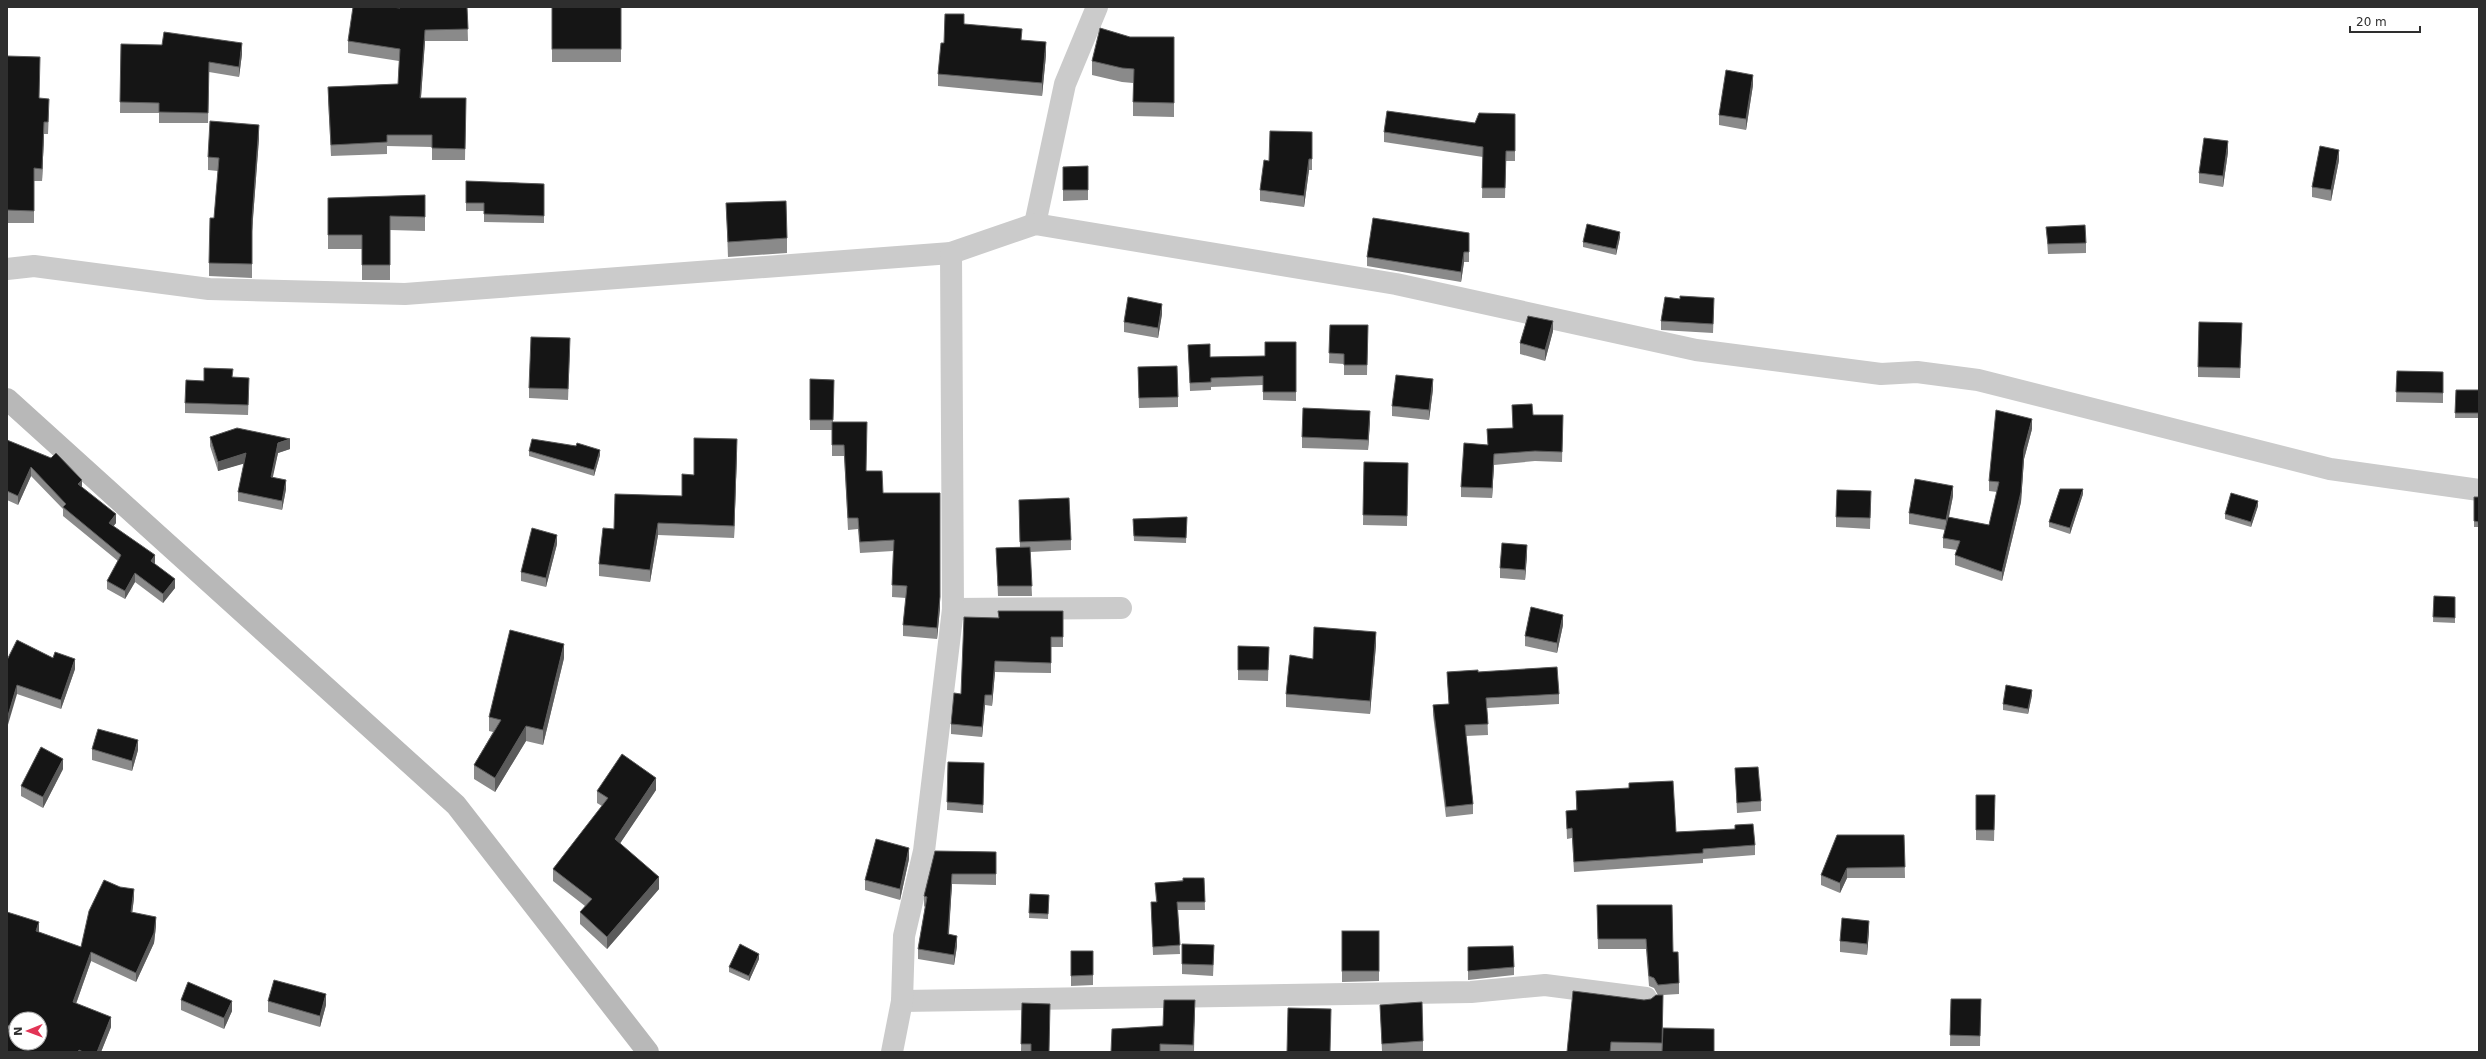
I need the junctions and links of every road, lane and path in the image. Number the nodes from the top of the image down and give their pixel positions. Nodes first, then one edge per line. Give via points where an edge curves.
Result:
1 (1097, 7) edge
2 (1035, 224) junction
3 (950, 254) junction
4 (7, 269) edge
5 (7, 399) edge
6 (2479, 490) edge
7 (1121, 608) dead end
8 (953, 609) junction
9 (1646, 998) edge
10 (902, 1001) junction
11 (648, 1052) edge
12 (892, 1052) edge

1 - 2 street via 1065,84
2 - 3 street
2 - 6 street via 1396,284 1696,350 1881,374 1917,372 1978,380 2330,469
3 - 4 street via 405,294 209,289 34,266
3 - 8 street
5 - 11 main road via 456,805
7 - 8 street
8 - 10 street via 924,850 904,936
9 - 10 street via 1545,985 1472,992
10 - 12 street

